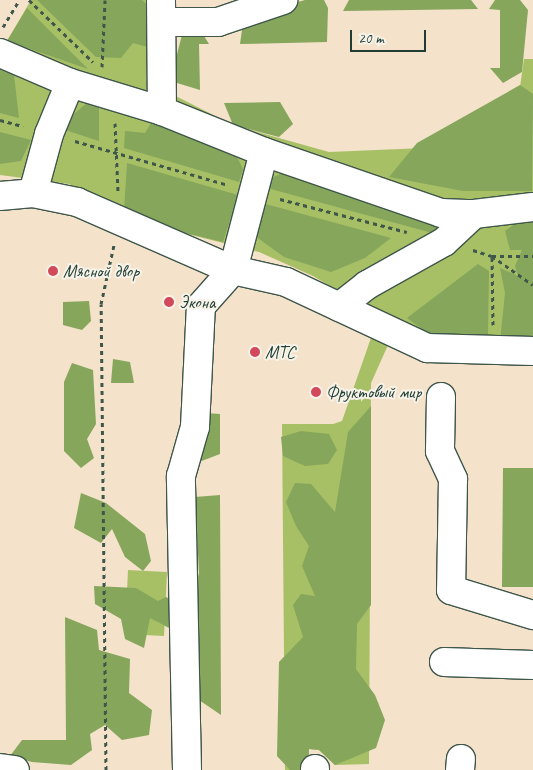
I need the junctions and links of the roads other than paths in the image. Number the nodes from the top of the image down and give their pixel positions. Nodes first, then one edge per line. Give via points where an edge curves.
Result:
1 (283, 0) edge
2 (162, 11) edge
3 (0, 54) edge
4 (70, 83) junction
5 (162, 111) junction
6 (264, 152) junction
7 (33, 193) junction
8 (0, 196) edge
9 (533, 207) edge
10 (474, 214) junction
11 (233, 270) junction
12 (339, 307) junction
13 (533, 351) edge
14 (441, 397) dead end
15 (533, 615) edge
16 (444, 662) dead end
17 (533, 665) edge
18 (0, 768) edge
19 (15, 770) edge
20 (186, 770) edge

1 - 2 lane via 218,22
2 - 5 lane
3 - 4 lane
4 - 5 lane
4 - 7 lane via 49,134
5 - 6 lane
6 - 10 lane via 441,212
6 - 11 lane
7 - 8 lane
7 - 11 lane via 77,202
9 - 10 lane
10 - 12 lane via 444,242 367,285
11 - 12 lane via 286,282
11 - 20 lane via 201,306 195,427 181,476
12 - 13 lane via 427,348
14 - 15 lane via 440,451 453,479 451,590
16 - 17 lane
18 - 19 lane

